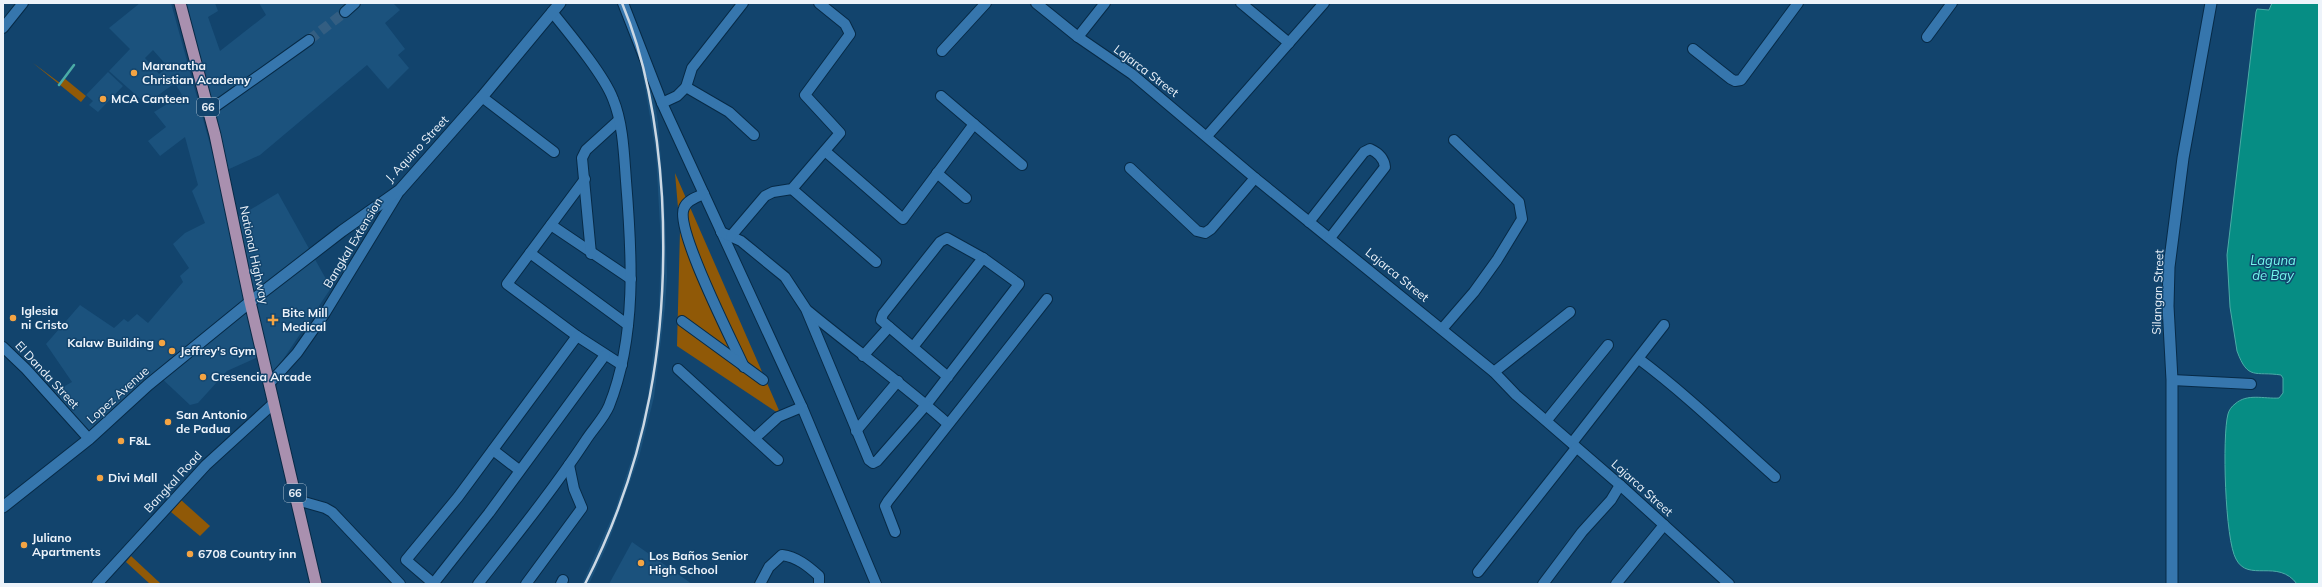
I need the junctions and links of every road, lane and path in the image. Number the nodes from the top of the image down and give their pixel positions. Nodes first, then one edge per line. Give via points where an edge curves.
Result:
1 (23, 3) edge
2 (180, 3) edge
3 (355, 3) edge
4 (560, 3) edge
5 (623, 3) edge
6 (743, 3) edge
7 (819, 3) edge
8 (986, 3) edge
9 (1036, 3) edge
10 (1105, 3) edge
11 (1241, 3) edge
12 (1324, 3) edge
13 (1798, 3) edge
14 (1952, 3) edge
15 (2211, 3) edge
16 (345, 12) tunnel mouth
17 (552, 12) junction
18 (3, 28) edge
19 (1078, 37) junction
20 (1927, 37) dead end
21 (309, 40) tunnel mouth
22 (1289, 43) junction
23 (1693, 49) dead end
24 (942, 51) dead end
25 (686, 87) junction
26 (941, 96) dead end
27 (482, 97) junction
28 (662, 102) junction
29 (209, 110) junction
30 (619, 120) junction
31 (974, 124) junction
32 (754, 135) dead end
33 (1207, 136) junction
34 (1454, 140) dead end
35 (825, 151) junction
36 (554, 152) dead end
37 (1022, 165) dead end
38 (1130, 168) dead end
39 (937, 173) junction
40 (1255, 178) junction
41 (585, 179) junction
42 (792, 189) junction
43 (400, 190) junction
44 (704, 194) junction
45 (966, 198) dead end
46 (1309, 222) junction
47 (552, 225) junction
48 (721, 232) junction
49 (731, 236) junction
50 (1330, 238) junction
51 (530, 253) junction
52 (591, 254) junction
53 (983, 258) junction
54 (876, 262) dead end
55 (631, 279) junction
56 (1048, 299) dead end
57 (250, 302) junction
58 (806, 309) junction
59 (1570, 312) dead end
60 (682, 321) dead end
61 (1664, 325) dead end
62 (628, 326) junction
63 (889, 328) junction
64 (1442, 328) junction
65 (577, 336) junction
66 (1608, 345) dead end
67 (3, 347) edge
68 (913, 347) junction
69 (605, 354) junction
70 (863, 356) junction
71 (1639, 360) junction
72 (622, 365) junction
73 (744, 367) junction
74 (678, 369) dead end
75 (1494, 372) junction
76 (948, 377) junction
77 (763, 380) dead end
78 (2172, 380) junction
79 (898, 381) junction
80 (269, 384) junction
81 (2250, 384) dead end
82 (274, 403) junction
83 (926, 405) junction
84 (802, 407) junction
85 (1547, 420) junction
86 (948, 424) junction
87 (856, 431) junction
88 (755, 438) junction
89 (89, 439) junction
90 (1574, 446) junction
91 (493, 450) junction
92 (778, 460) dead end
93 (570, 465) junction
94 (519, 470) junction
95 (1775, 477) dead end
96 (1620, 485) junction
97 (297, 500) junction
98 (3, 507) edge
99 (1664, 525) junction
100 (895, 532) dead end
101 (1478, 572) dead end
102 (97, 584) edge
103 (316, 584) edge
104 (400, 584) edge
105 (433, 584) edge
106 (478, 584) edge
107 (526, 584) edge
108 (760, 584) edge
109 (819, 584) edge
110 (876, 584) edge
111 (1543, 584) edge
112 (1616, 584) edge
113 (1729, 584) edge
114 (2172, 584) edge

1 - 18 street
2 - 29 main road, National Highway / 66
3 - 16 street
4 - 17 street, J. Aquino Street
5 - 28 street
6 - 25 street via 692,68
7 - 35 street via 845,24 850,34 805,95 840,133
8 - 24 street
9 - 19 street, Lajarca Street
10 - 19 street
11 - 22 street
12 - 22 street
13 - 23 street via 1741,80 1731,79
14 - 20 street
15 - 78 street, Silangan Street via 2183,158 2169,267 2168,306
17 - 27 street, J. Aquino Street
17 - 30 street via 612,96
19 - 33 street, Lajarca Street via 1132,74
21 - 29 street
22 - 33 street
25 - 28 street via 677,96
25 - 32 street via 729,112
26 - 31 street
27 - 36 street
27 - 43 street, J. Aquino Street
28 - 44 street
29 - 57 main road, National Highway / 66
30 - 41 street via 586,150 582,158
30 - 55 street via 629,219
31 - 37 street
31 - 39 street
33 - 40 street, Lajarca Street
34 - 64 street via 1518,202 1522,216 1497,260 1474,292
35 - 39 street via 903,219
35 - 42 street
38 - 40 street via 1197,231 1204,234
39 - 45 street
40 - 46 street, Lajarca Street
41 - 47 street
41 - 52 street
42 - 49 street via 765,196
42 - 54 street
43 - 57 street, J. Aquino Street via 348,226
43 - 80 street, Bangkal Extension via 325,314 297,353
44 - 48 street
44 - 73 street via 691,200 684,208 683,218 688,243
46 - 50 street, Lajarca Street
46 - 50 street via 1364,152 1370,149 1376,152 1384,161 1385,167
47 - 51 street
47 - 52 street
48 - 49 street
48 - 84 street
49 - 58 street via 741,241 785,277
50 - 64 street, Lajarca Street
51 - 62 street
51 - 65 street via 506,284
52 - 55 street
53 - 63 street via 954,240 947,238 940,242 883,314 881,320
53 - 68 street
53 - 76 street via 1019,284
55 - 62 street
56 - 86 street
57 - 80 main road, National Highway / 66
57 - 89 street, Lopez Avenue via 148,385
58 - 70 street
58 - 87 street
59 - 75 street
60 - 73 street
61 - 71 street
62 - 72 street
63 - 68 street
63 - 70 street
64 - 75 street, Lajarca Street
65 - 69 street
65 - 91 street
66 - 85 street
67 - 89 street, El Danda Street
68 - 76 street
69 - 72 street
69 - 94 street
70 - 79 street
71 - 90 street
71 - 95 street via 1702,410
72 - 93 street via 609,407
73 - 77 street
74 - 88 street
75 - 85 street, Lajarca Street via 1516,395
76 - 83 street
78 - 81 street
78 - 114 street, Silangan Street
79 - 83 street
79 - 87 street
80 - 82 main road, National Highway / 66
82 - 97 main road, National Highway / 66
82 - 102 street, Bangkal Road via 206,465
83 - 86 street
83 - 87 street via 878,461 873,463 869,460
84 - 88 street via 778,417
84 - 110 street
85 - 90 street, Lajarca Street
86 - 100 street via 884,506
88 - 92 street
89 - 98 street, Lopez Avenue
90 - 96 street, Lajarca Street
90 - 101 street
91 - 94 street
91 - 105 street via 406,560
93 - 106 street
93 - 107 street via 574,489 582,508
94 - 105 street
96 - 99 street, Lajarca Street
96 - 111 street via 1611,500 1582,532
97 - 103 main road, National Highway / 66
97 - 104 street via 332,512
99 - 112 street
99 - 113 street, Lajarca Street
108 - 109 street via 769,567 782,556 802,562 819,576

